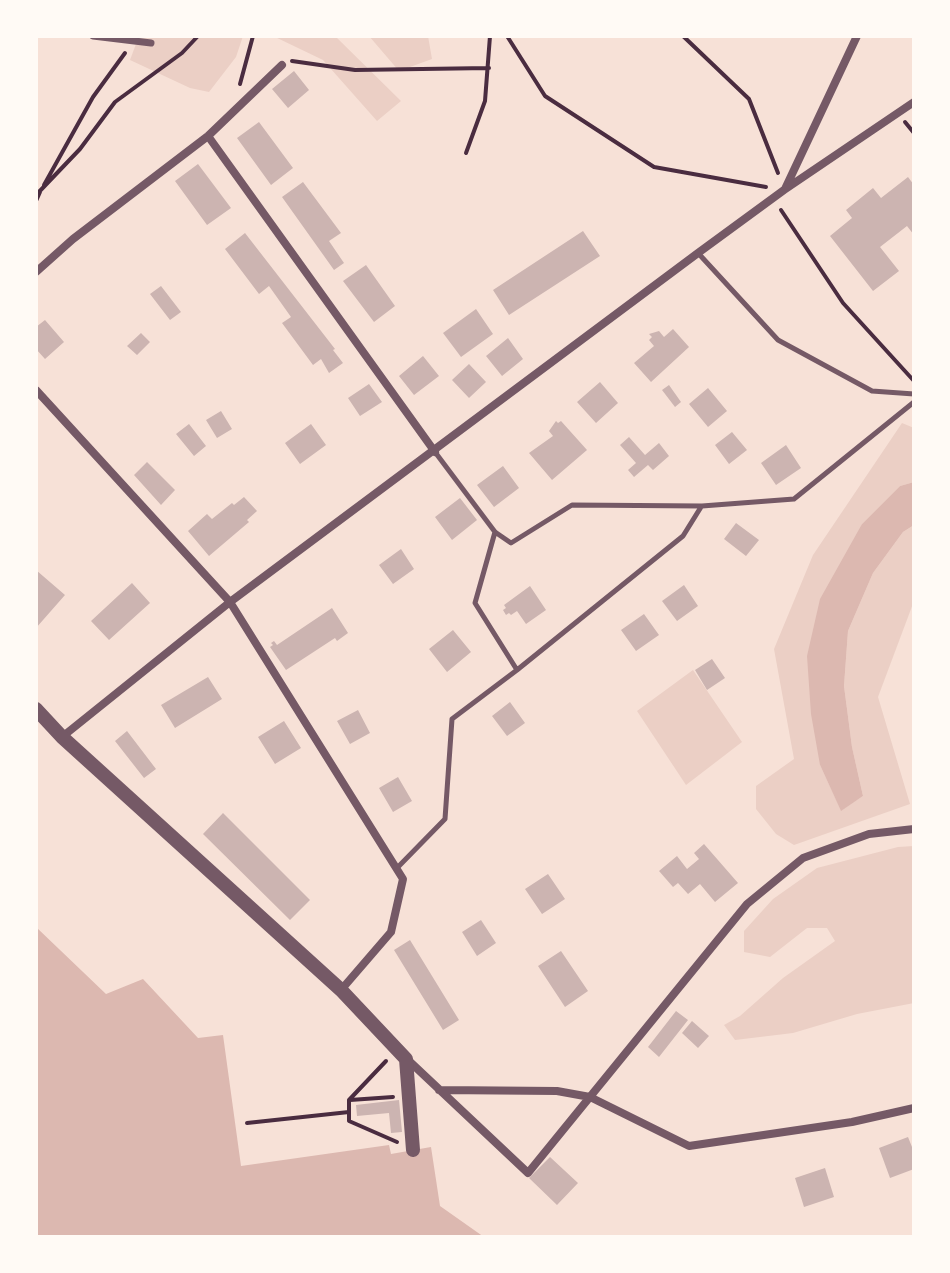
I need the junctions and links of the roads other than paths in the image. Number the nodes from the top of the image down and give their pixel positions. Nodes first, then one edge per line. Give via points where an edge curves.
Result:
1 (93, 36) edge
2 (857, 36) edge
3 (151, 43) dead end
4 (282, 65) road end
5 (914, 102) edge
6 (208, 136) junction
7 (784, 190) junction
8 (698, 253) junction
9 (36, 272) edge
10 (36, 390) edge
11 (914, 394) edge
12 (914, 402) edge
13 (435, 452) junction
14 (702, 506) junction
15 (495, 532) junction
16 (230, 602) junction
17 (517, 670) junction
18 (36, 709) edge
19 (62, 737) junction
20 (914, 829) edge
21 (396, 868) junction
22 (341, 990) junction
23 (402, 1054) junction
24 (438, 1090) junction
25 (590, 1097) junction
26 (914, 1108) edge
27 (413, 1150) dead end

1 - 3 street
2 - 7 street
4 - 6 street
5 - 7 street
6 - 9 street
6 - 13 street
7 - 8 street
8 - 11 lane via 778,340 872,391
8 - 13 street
10 - 16 street
12 - 14 lane via 794,499
13 - 15 lane
13 - 16 street
14 - 15 lane via 572,505 511,543
14 - 17 lane via 683,536
15 - 17 lane via 475,603
16 - 19 street
16 - 21 street
17 - 21 lane via 452,719 445,819
18 - 19 street
19 - 22 street
20 - 25 street via 869,834 803,858 747,904
21 - 22 street via 403,879 391,932
22 - 23 street
23 - 24 street
23 - 27 street
24 - 25 street via 557,1091
24 - 25 street via 528,1173
25 - 26 street via 689,1146

